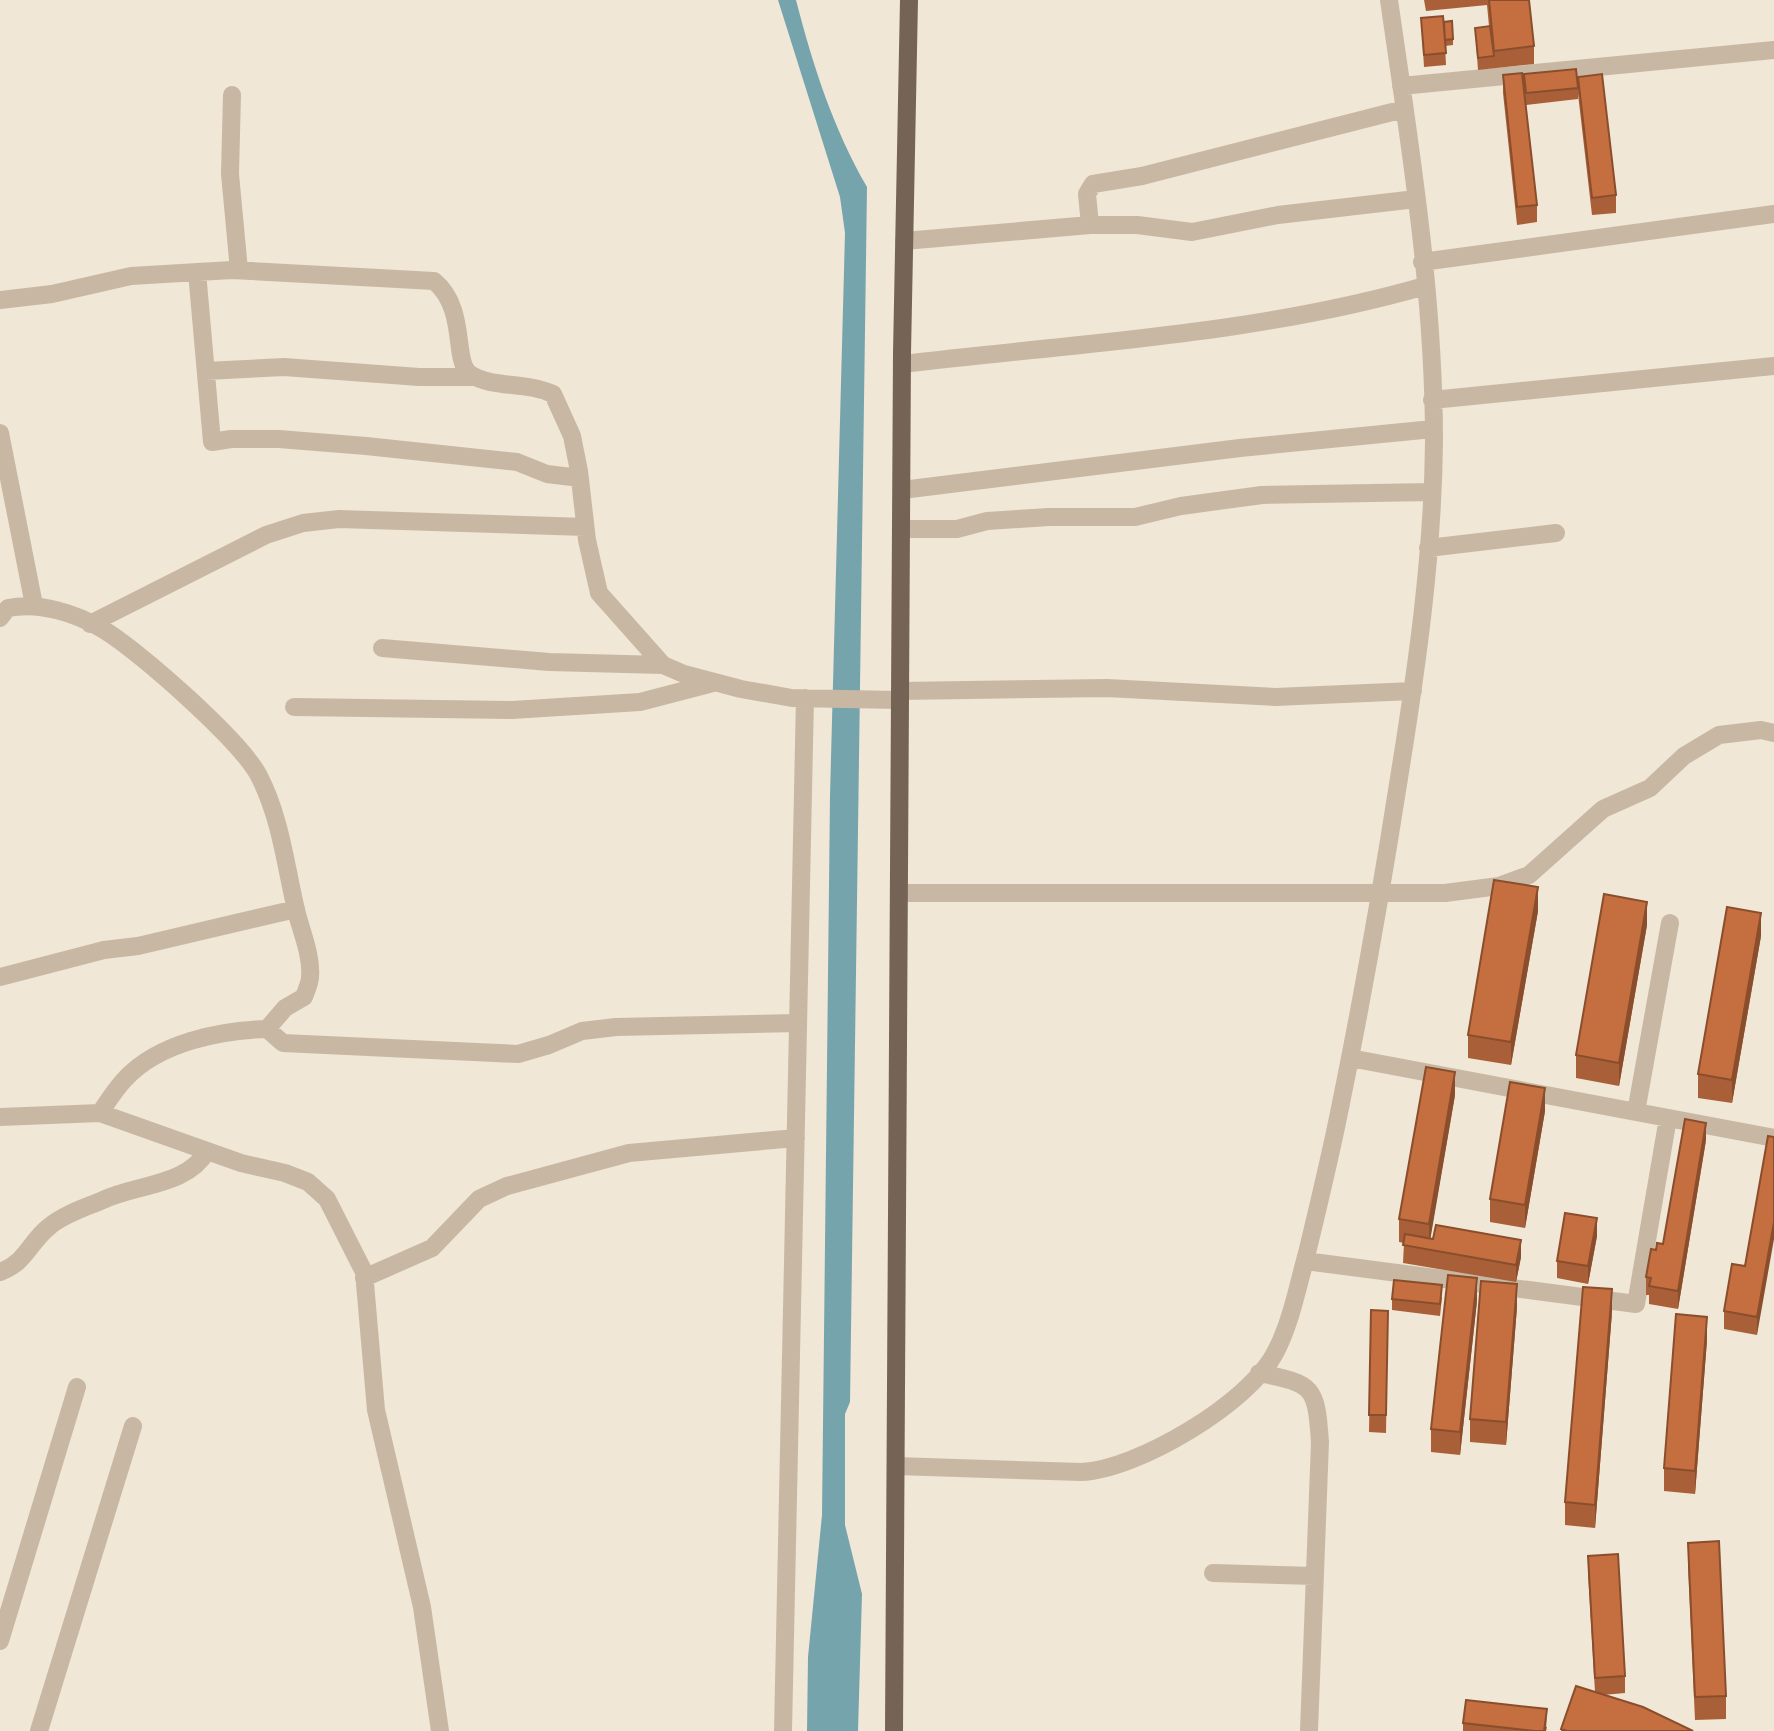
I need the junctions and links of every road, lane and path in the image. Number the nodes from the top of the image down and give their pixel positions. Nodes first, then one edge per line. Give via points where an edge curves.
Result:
1 (909, 0) edge
2 (1389, 0) edge
3 (1774, 50) edge
4 (1401, 86) junction
5 (232, 95) dead end
6 (1404, 109) junction
7 (1416, 199) junction
8 (1774, 214) edge
9 (1090, 225) junction
10 (904, 242) junction
11 (1422, 261) junction
12 (239, 270) junction
13 (197, 272) junction
14 (1425, 286) junction
15 (0, 300) edge
16 (902, 364) junction
17 (1774, 366) edge
18 (206, 371) junction
19 (476, 377) junction
20 (1432, 400) junction
21 (1433, 429) junction
22 (0, 433) edge
23 (580, 478) junction
24 (902, 490) junction
25 (1431, 492) junction
26 (585, 527) junction
27 (901, 529) junction
28 (1556, 533) dead end
29 (1428, 548) junction
30 (34, 605) junction
31 (3, 611) edge
32 (90, 624) junction
33 (382, 648) dead end
34 (663, 665) junction
35 (717, 682) junction
36 (1413, 691) junction
37 (900, 696) junction
38 (805, 698) junction
39 (294, 707) dead end
40 (1774, 733) edge
41 (1381, 891) junction
42 (899, 893) junction
43 (296, 909) junction
44 (1670, 923) dead end
45 (0, 977) edge
46 (798, 1023) junction
47 (267, 1029) junction
48 (1350, 1058) junction
49 (1636, 1112) junction
50 (100, 1113) junction
51 (0, 1117) edge
52 (1668, 1118) junction
53 (796, 1138) junction
54 (1774, 1138) edge
55 (207, 1151) junction
56 (1305, 1261) junction
57 (0, 1272) edge
58 (364, 1278) junction
59 (1259, 1373) junction
60 (76, 1387) dead end
61 (133, 1426) dead end
62 (896, 1466) junction
63 (1213, 1573) dead end
64 (1315, 1576) junction
65 (0, 1642) edge
66 (39, 1731) edge
67 (440, 1731) edge
68 (783, 1731) edge
69 (894, 1731) edge
70 (1309, 1731) edge

1 - 10 main road
2 - 4 street
3 - 4 street
4 - 6 street
5 - 12 street via 230,174
6 - 7 street
6 - 9 street via 1142,176 1093,184 1087,194
7 - 9 street via 1278,215 1192,232
7 - 11 street
8 - 11 street
9 - 10 street
10 - 16 main road
11 - 14 street
12 - 13 street
12 - 19 street via 434,281 446,292 458,324 466,371
13 - 15 street via 131,276
13 - 18 street
14 - 16 street via 1361,305 1245,326
14 - 20 street
16 - 24 main road
17 - 20 street
18 - 19 street via 284,367
18 - 23 street via 212,442 279,439 366,446 517,462 547,474
19 - 23 street via 483,382 535,386 553,394 572,436
20 - 21 street
21 - 24 street
21 - 25 street
22 - 30 street
23 - 26 street
24 - 27 main road
25 - 27 street via 1262,495 1135,517 1049,517 987,521 957,529
25 - 29 street
26 - 32 street via 339,519 303,523 266,535
26 - 34 street via 599,593
27 - 37 main road
28 - 29 street
29 - 36 street
30 - 31 street
30 - 32 street
32 - 43 street via 163,677 228,738 258,774 273,811
33 - 34 street via 549,662
34 - 35 street
35 - 38 street
35 - 39 street via 639,702 512,710
36 - 37 street via 1275,697 1107,688
36 - 41 street
37 - 38 street
37 - 42 main road
38 - 46 street
40 - 41 street via 1719,735 1684,756 1650,788 1603,809 1529,875 1499,886 1445,893
41 - 42 street
41 - 48 street
42 - 62 main road
43 - 45 street
43 - 47 street via 310,977 304,997 285,1008
44 - 49 street
46 - 47 street via 616,1027 582,1031 517,1054 283,1044
46 - 53 street
47 - 50 street via 189,1042 153,1057 126,1077
48 - 49 street
48 - 56 street
49 - 52 street
50 - 51 street
50 - 55 street
52 - 54 street
52 - 56 street via 1636,1304
53 - 58 street via 629,1153 508,1186 479,1199 432,1248
53 - 68 street
55 - 57 street via 199,1165 179,1176 107,1198 51,1225 17,1265
55 - 58 street via 308,1182 327,1199
56 - 59 street via 1275,1354
58 - 67 street via 376,1410 422,1607
59 - 62 street via 1213,1416 1101,1471
59 - 64 street via 1300,1381 1311,1391 1318,1411
60 - 65 street
61 - 66 street
62 - 69 main road
63 - 64 street
64 - 70 street

